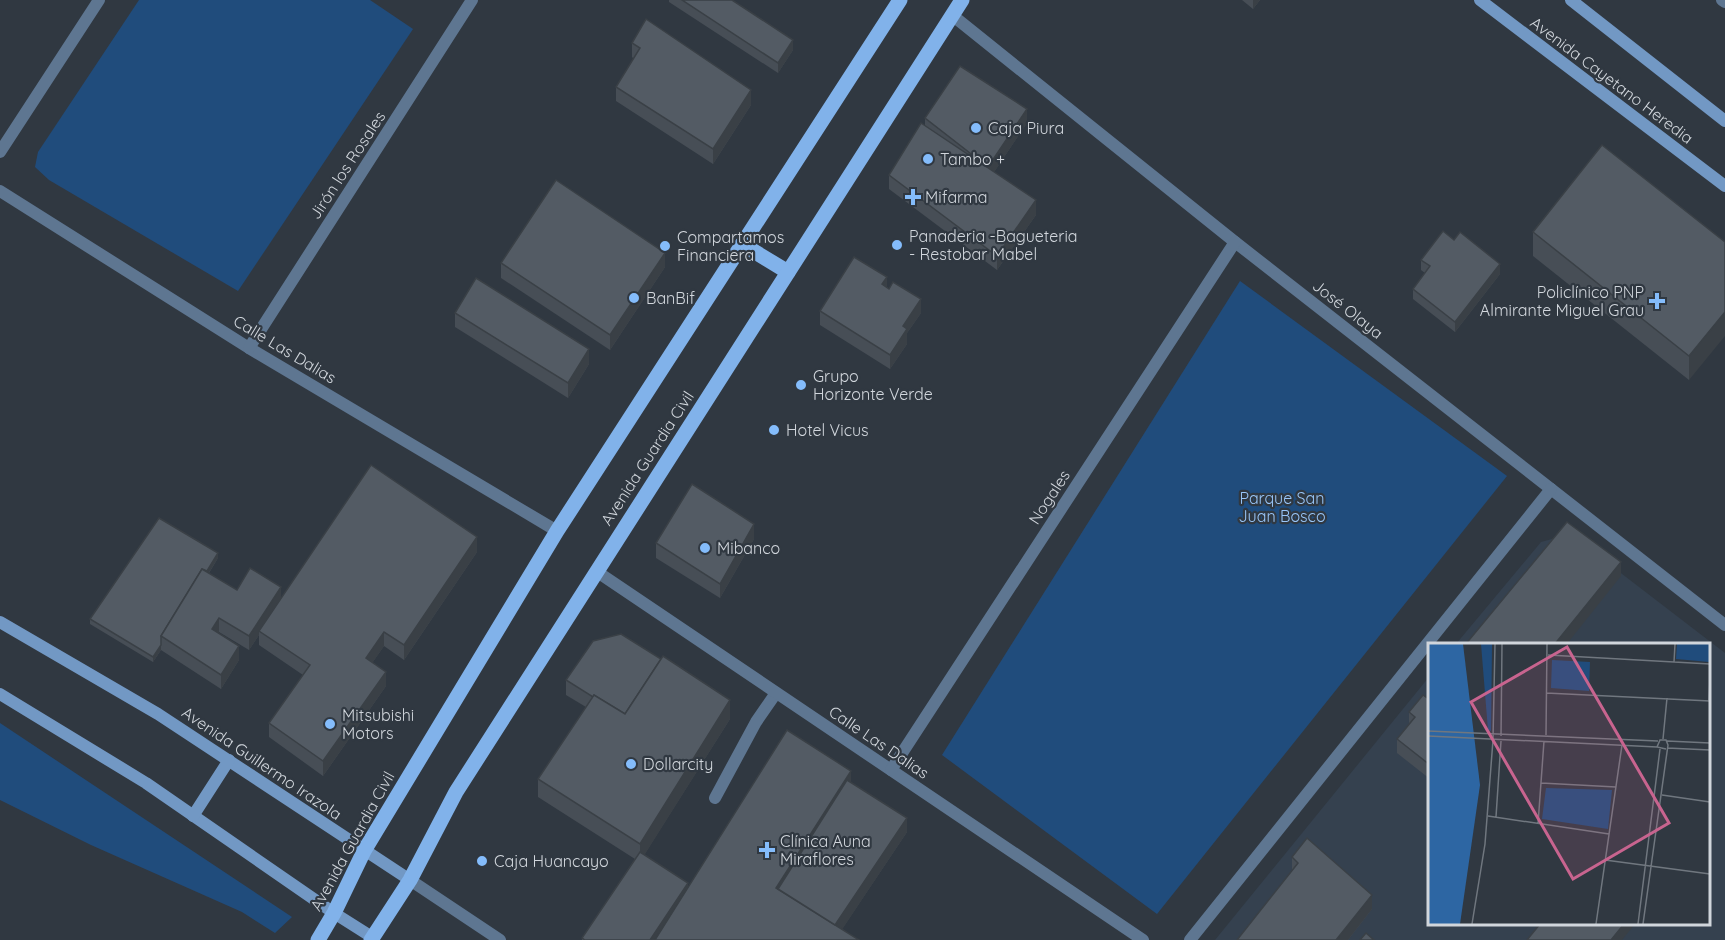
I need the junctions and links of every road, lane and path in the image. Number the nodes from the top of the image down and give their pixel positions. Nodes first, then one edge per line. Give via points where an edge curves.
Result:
1 (99, 0) edge
2 (472, 0) edge
3 (900, 0) edge
4 (962, 0) edge
5 (1480, 0) edge
6 (1571, 0) edge
7 (952, 15) junction
8 (1725, 121) edge
9 (0, 152) edge
10 (1725, 186) edge
11 (0, 191) edge
12 (1235, 242) junction
13 (742, 244) junction
14 (788, 272) junction
15 (249, 348) junction
16 (1551, 489) junction
17 (557, 531) junction
18 (596, 571) junction
19 (0, 622) edge
20 (1724, 623) edge
21 (776, 693) junction
22 (0, 694) edge
23 (228, 760) junction
24 (891, 770) junction
25 (715, 798) dead end
26 (193, 816) junction
27 (364, 851) junction
28 (410, 880) junction
29 (334, 913) junction
30 (373, 939) edge
31 (318, 940) edge
32 (500, 940) edge
33 (1143, 940) edge
34 (1190, 940) edge

1 - 9 street
2 - 15 street, Jirón los Rosales
3 - 13 main road, Avenida Guardia Civil
4 - 7 main road, Avenida Guardia Civil
5 - 10 main road, Avenida Cayetano Heredia
6 - 8 main road
7 - 12 street, José Olaya
7 - 14 main road, Avenida Guardia Civil
11 - 15 street, Calle Las Dalias
12 - 16 street, José Olaya
12 - 24 street, Nogales
13 - 14 main road
13 - 17 main road, Avenida Guardia Civil
14 - 18 main road, Avenida Guardia Civil
15 - 17 street, Calle Las Dalias
16 - 20 street, José Olaya
16 - 34 street
17 - 27 main road, Avenida Guardia Civil
18 - 21 street, Calle Las Dalias
18 - 28 main road, Avenida Guardia Civil via 456,792
19 - 23 main road, Avenida Guillermo Irazola via 158,714
21 - 24 street, Calle Las Dalias
21 - 25 street
22 - 26 main road
23 - 26 main road
23 - 27 main road, Avenida Guillermo Irazola
24 - 33 street, Calle Las Dalias
26 - 29 main road
27 - 28 main road, Avenida Guillermo Irazola
27 - 29 main road, Avenida Guardia Civil
28 - 30 main road, Avenida Guardia Civil
28 - 32 street, Avenida Guillermo Irazola
29 - 30 main road
29 - 31 main road, Avenida Guardia Civil

